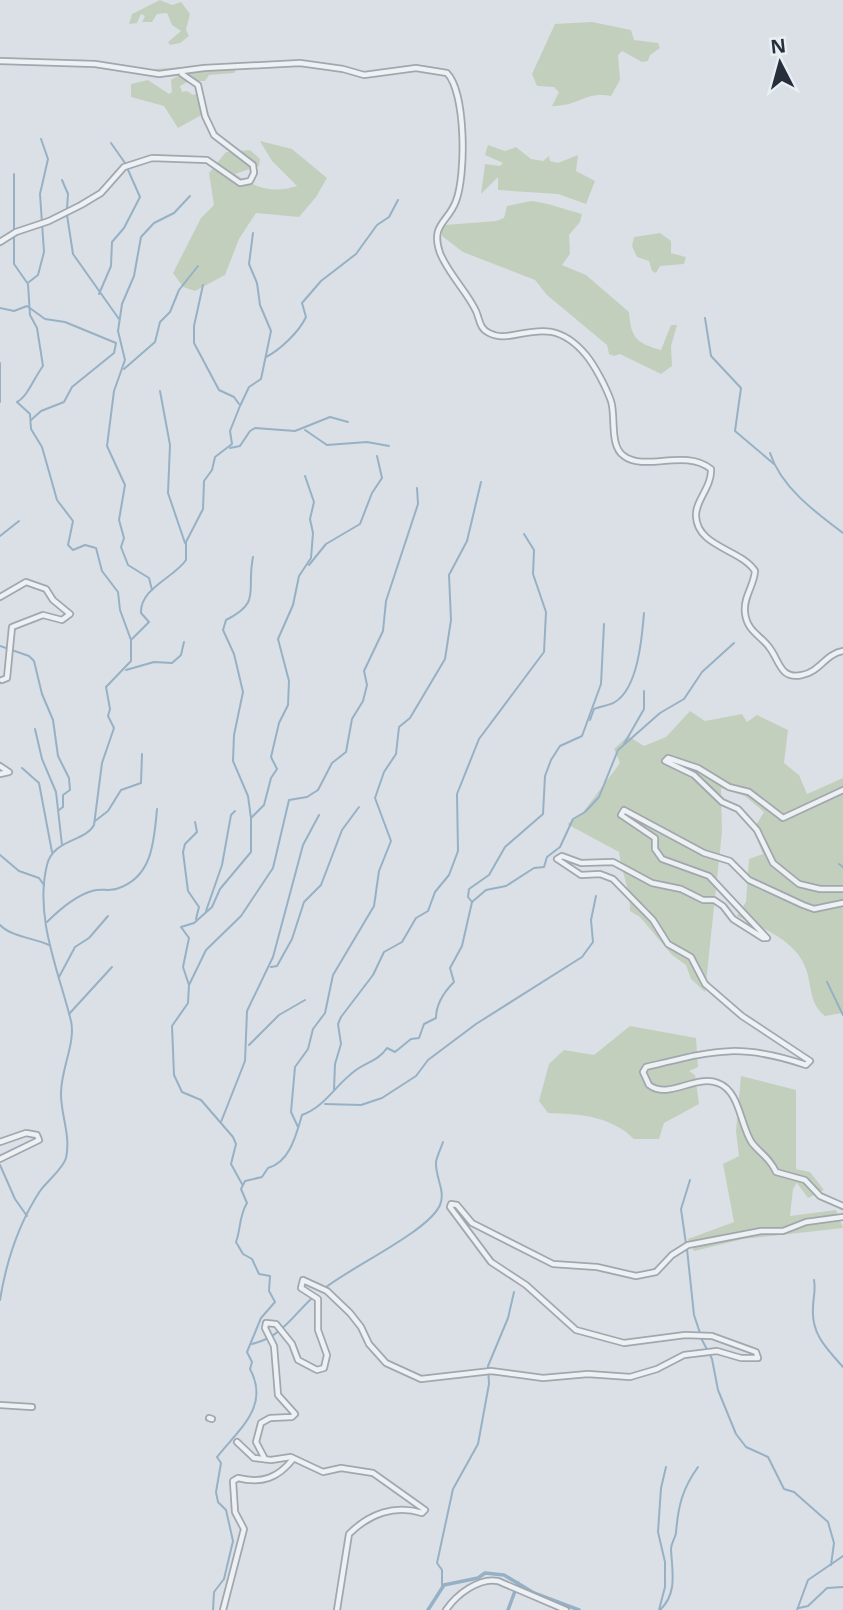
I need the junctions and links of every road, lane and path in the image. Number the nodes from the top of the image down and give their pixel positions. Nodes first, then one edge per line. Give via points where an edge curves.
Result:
1 (0, 61) edge
2 (204, 68) junction
3 (181, 73) junction
4 (195, 82) junction
5 (0, 242) edge
6 (513, 328) dead end
7 (507, 336) junction
8 (0, 597) edge
9 (843, 651) edge
10 (1, 682) edge
11 (0, 766) edge
12 (0, 774) edge
13 (843, 790) edge
14 (843, 889) edge
15 (843, 903) edge
16 (0, 1142) edge
17 (0, 1158) edge
18 (843, 1206) edge
19 (843, 1217) edge
20 (0, 1405) edge
21 (32, 1407) dead end
22 (237, 1442) dead end
23 (265, 1459) junction
24 (293, 1459) junction
25 (223, 1610) edge
26 (337, 1610) edge
27 (446, 1610) edge
28 (566, 1610) edge

1 - 3 street
2 - 3 street
2 - 4 street
2 - 7 street via 300,63 364,75 416,68 447,73 457,87 461,106 461,161 457,200 438,227 439,250 485,332
3 - 4 street
4 - 5 street via 214,135 253,165 250,181 240,183 207,160 152,158 124,167 101,193 80,205
6 - 7 street
7 - 9 street via 551,331 587,356 611,403 617,447 625,457 638,461 679,459 711,469 706,494 697,508 697,522 712,542 742,556 755,571 746,597 746,618 780,669 792,676 809,674 829,655
8 - 10 street via 26,582 46,589 70,614 62,620 38,616 12,626 8,678
11 - 12 street via 9,772
13 - 14 street via 783,818 749,792 729,787 698,768 668,758 665,761 694,775 722,802 738,809 757,830 773,863 799,884
15 - 18 street via 814,909 803,905 749,880 730,861 704,853 624,810 621,815 655,838 662,859 709,876 766,938 733,919 720,903 652,883 613,862 557,859 581,875 613,879 653,920 668,944 691,957 705,984 742,1016 810,1061 806,1065 757,1052 711,1051 646,1067 645,1081 652,1088 665,1090 719,1083 730,1091 749,1137 776,1172 805,1180 820,1196
16 - 17 street via 26,1133 39,1140
19 - 23 street via 688,1245 656,1272 636,1276 553,1264 472,1223 451,1204 491,1262 526,1285 576,1330 624,1343 712,1336 756,1352 758,1358 717,1350 684,1355 630,1377 543,1378 491,1371 421,1379 386,1363 350,1313 322,1287 303,1280 301,1288 318,1299 318,1330 327,1360 324,1368 317,1370 298,1360 276,1324 266,1323 274,1346 278,1395 295,1414 261,1423 256,1443
20 - 21 street
22 - 23 street via 249,1455
23 - 24 street
24 - 25 street via 274,1478 233,1481 235,1512 244,1529
24 - 26 street via 323,1472 341,1468 381,1477 425,1510 380,1512 349,1534
27 - 28 street via 453,1600 488,1579

